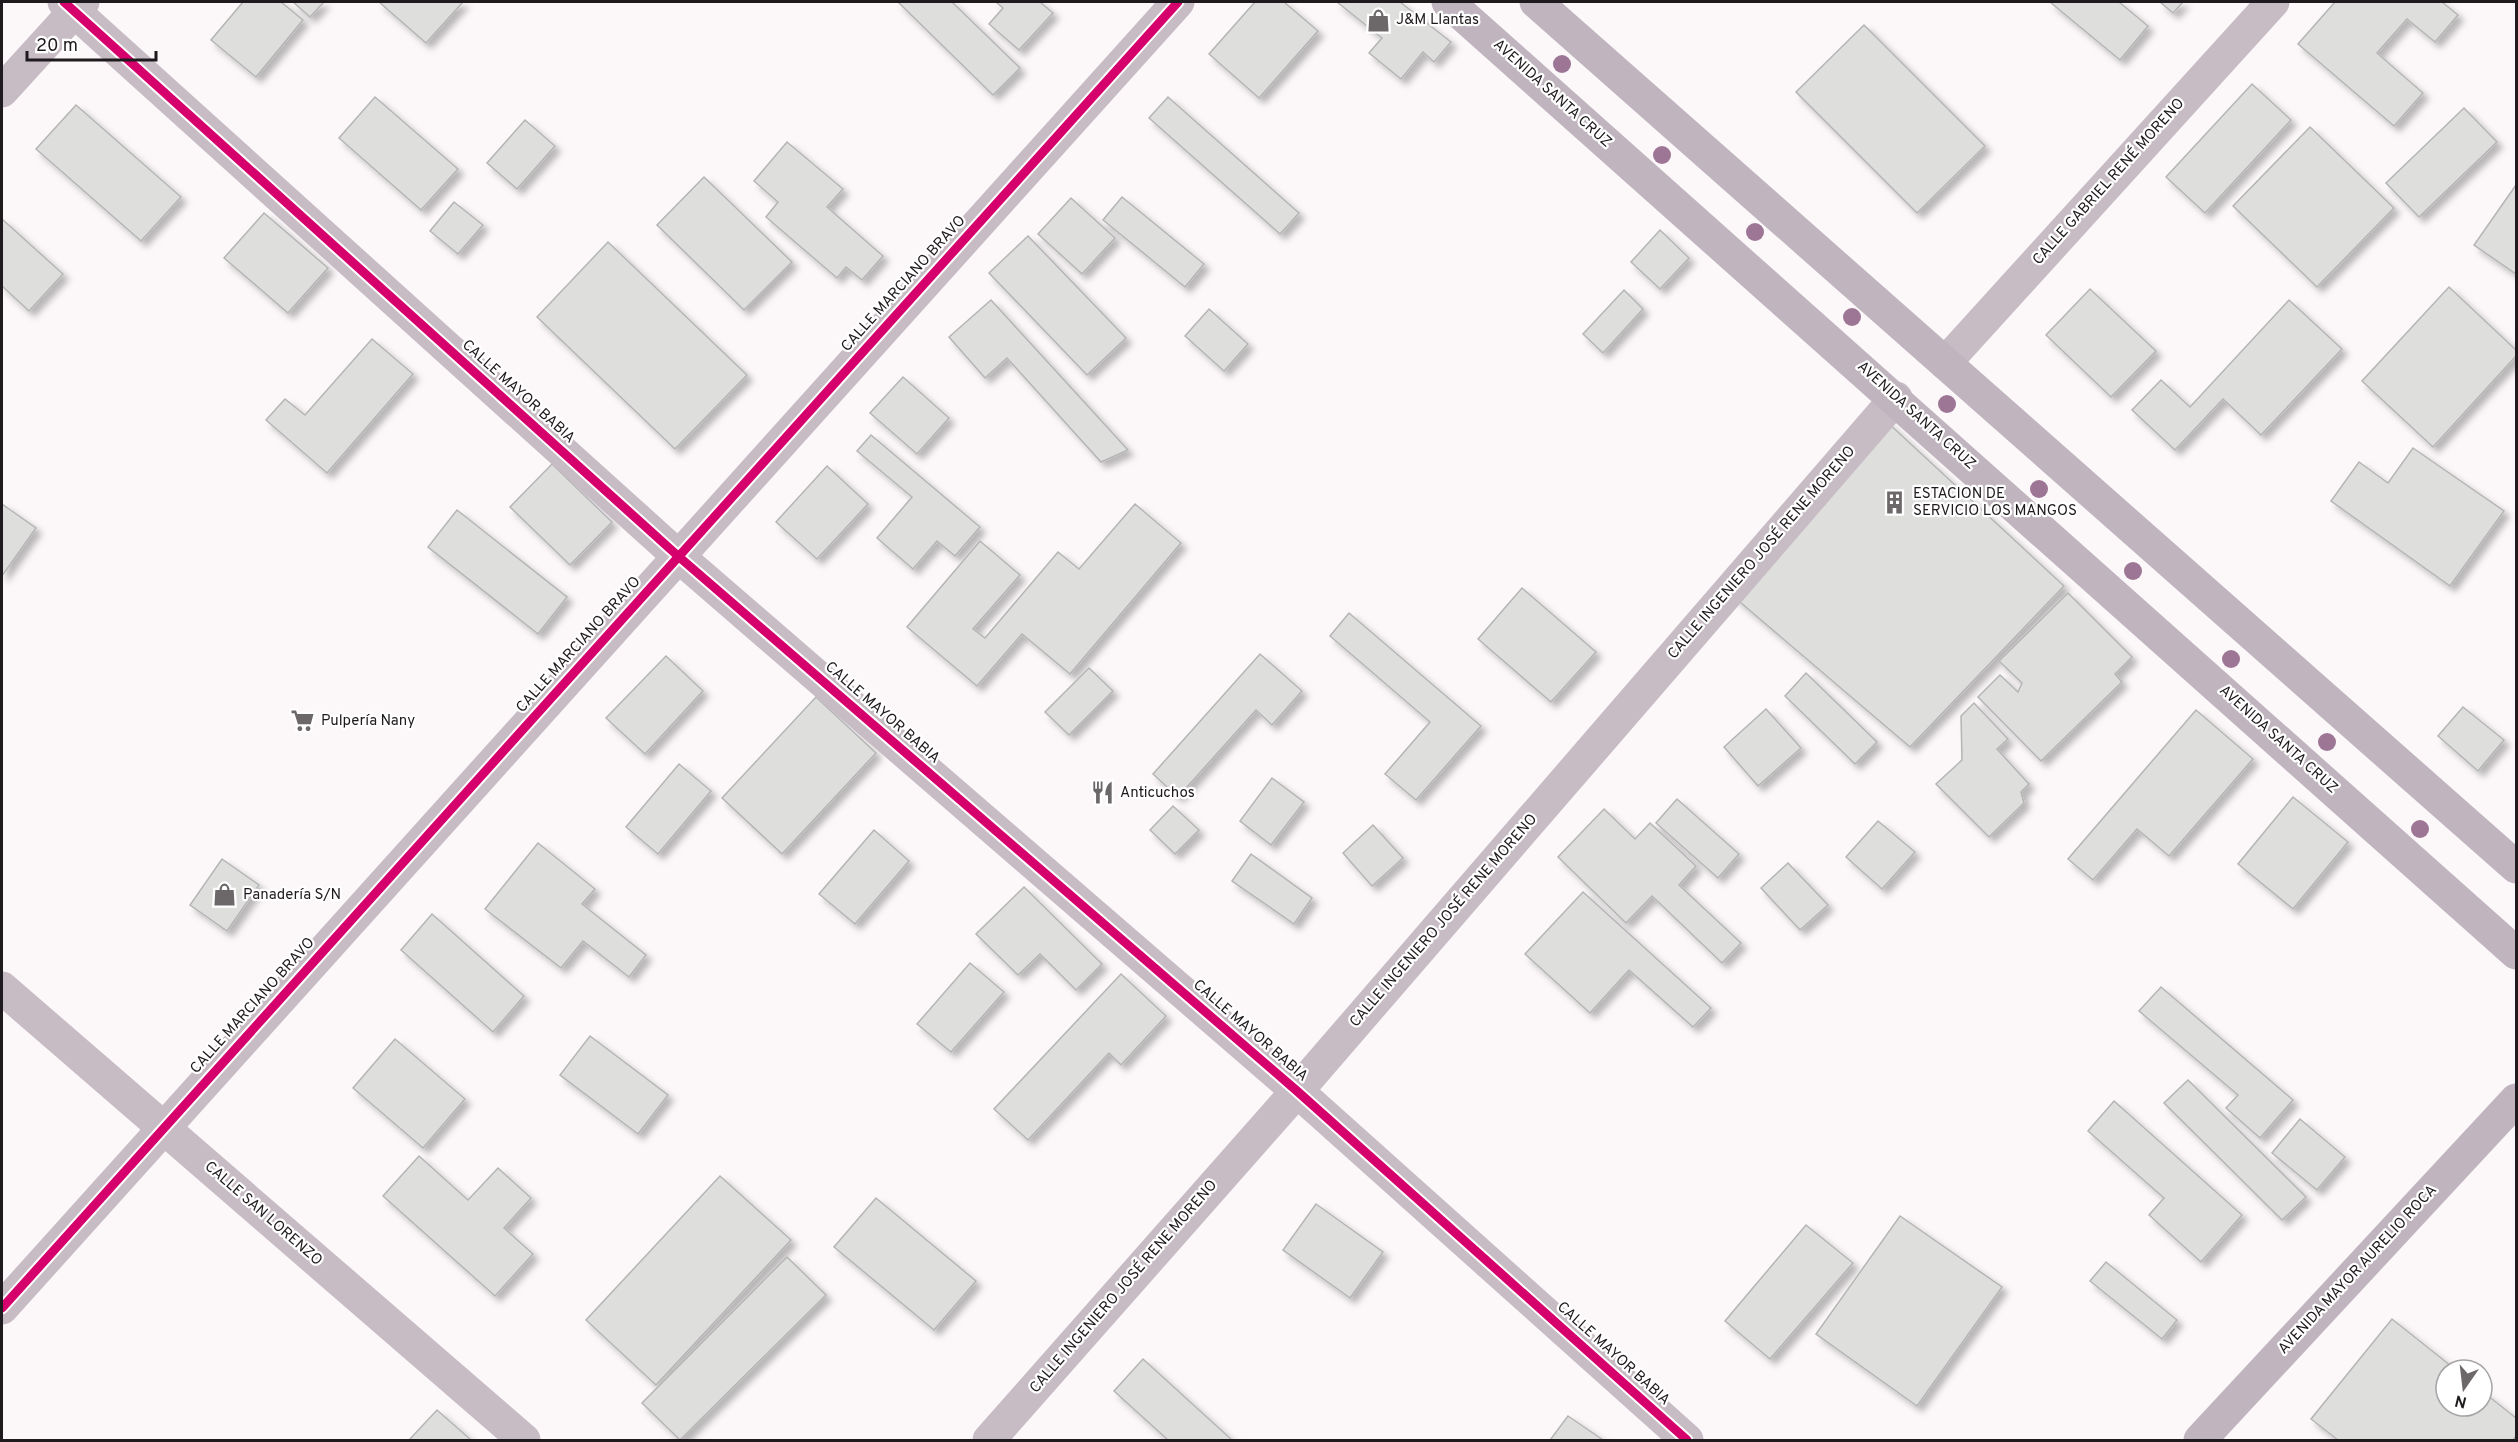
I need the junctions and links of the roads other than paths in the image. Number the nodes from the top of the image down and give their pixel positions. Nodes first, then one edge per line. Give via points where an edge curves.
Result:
1 (1178, 2) edge
2 (1448, 2) edge
3 (1536, 2) edge
4 (2273, 2) edge
5 (74, 5) edge
6 (2, 91) edge
7 (1945, 363) junction
8 (1896, 398) junction
9 (678, 556) junction
10 (2517, 867) edge
11 (2517, 952) edge
12 (2, 988) edge
13 (1297, 1091) junction
14 (2517, 1100) edge
15 (163, 1128) junction
16 (2, 1308) edge
17 (524, 1440) edge
18 (990, 1440) edge
19 (1687, 1440) edge
20 (2200, 1440) edge

1 - 9 street, CALLE MARCIANO BRAVO
2 - 8 main road, AVENIDA SANTA CRUZ
3 - 7 main road
4 - 7 street, CALLE GABRIEL RENÉ MORENO
5 - 6 street
5 - 9 street, CALLE MAYOR BABIA
7 - 10 main road
8 - 11 main road, AVENIDA SANTA CRUZ
8 - 13 street, CALLE INGENIERO JOSÉ RENE MORENO
9 - 13 street, CALLE MAYOR BABIA
9 - 15 street, CALLE MARCIANO BRAVO
12 - 15 street, CALLE SAN LORENZO
13 - 18 street, CALLE INGENIERO JOSÉ RENE MORENO
13 - 19 street, CALLE MAYOR BABIA
14 - 20 main road, AVENIDA MAYOR AURELIO ROCA
15 - 16 street, CALLE MARCIANO BRAVO
15 - 17 street, CALLE SAN LORENZO

